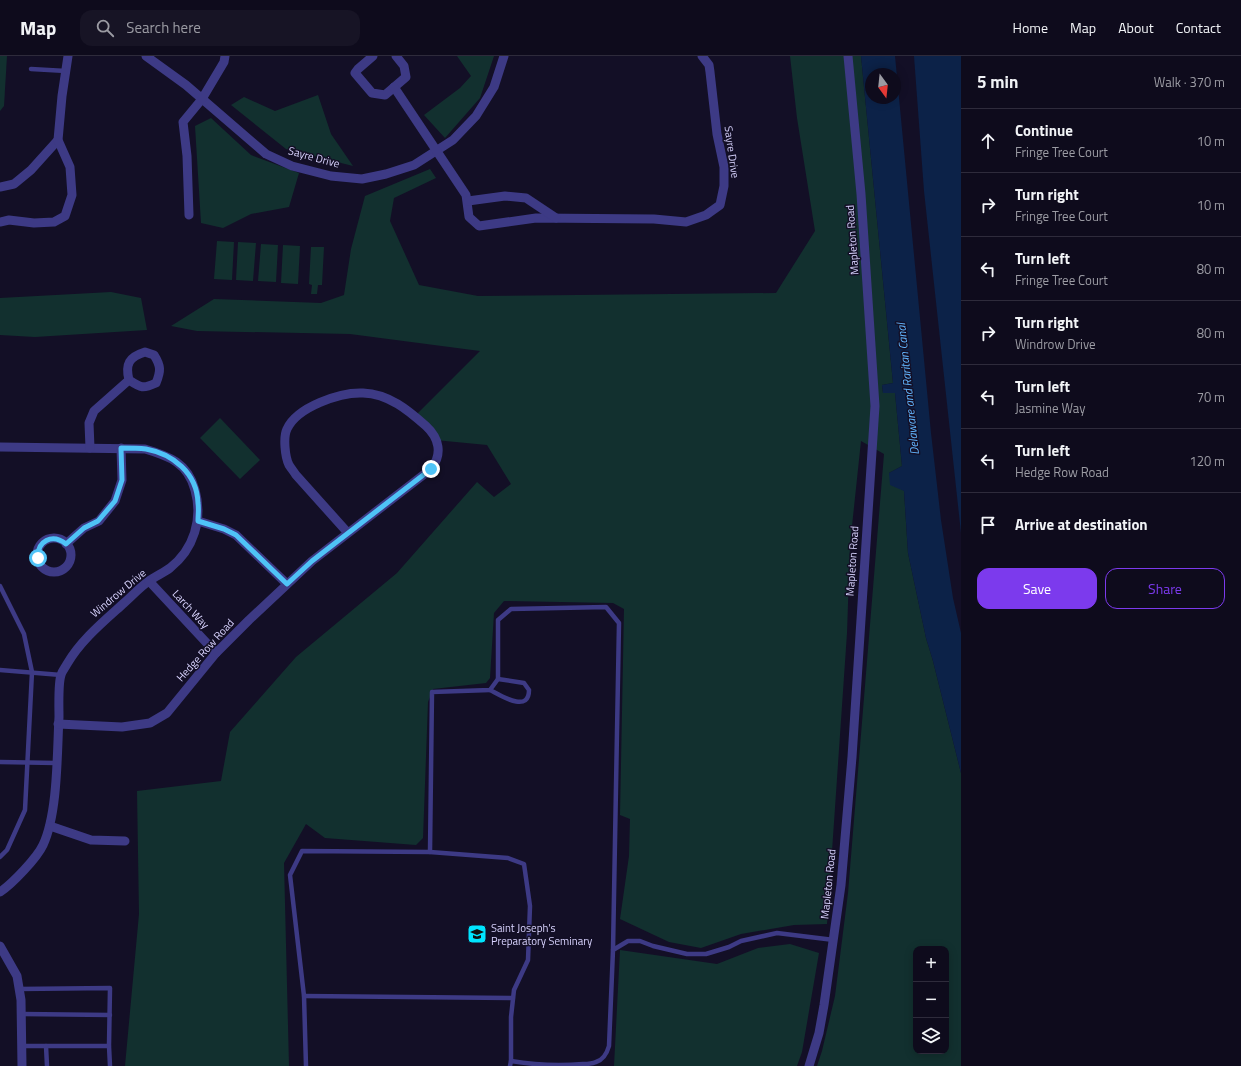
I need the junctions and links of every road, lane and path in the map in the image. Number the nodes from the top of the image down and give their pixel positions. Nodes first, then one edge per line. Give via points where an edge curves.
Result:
1 (68, 56) edge
2 (146, 56) edge
3 (225, 56) edge
4 (373, 56) edge
5 (396, 56) edge
6 (504, 56) edge
7 (702, 56) edge
8 (848, 56) edge
9 (31, 69) dead end
10 (66, 71) junction
11 (394, 87) junction
12 (202, 99) junction
13 (58, 140) junction
14 (436, 151) junction
15 (0, 187) edge
16 (468, 201) junction
17 (190, 215) dead end
18 (556, 218) junction
19 (0, 222) edge
20 (129, 380) dead end
21 (0, 447) edge
22 (90, 448) junction
23 (121, 448) junction
24 (198, 521) junction
25 (348, 534) junction
26 (66, 544) dead end
27 (149, 581) junction
28 (287, 584) junction
29 (0, 586) edge
30 (216, 653) junction
31 (0, 670) edge
32 (32, 672) junction
33 (61, 675) junction
34 (498, 679) junction
35 (490, 690) junction
36 (58, 724) junction
37 (0, 762) edge
38 (27, 762) junction
39 (56, 763) junction
40 (50, 826) junction
41 (125, 841) dead end
42 (430, 852) junction
43 (0, 857) edge
44 (0, 892) edge
45 (834, 940) junction
46 (0, 946) edge
47 (613, 950) junction
48 (19, 989) junction
49 (304, 996) junction
50 (513, 998) junction
51 (22, 1014) junction
52 (110, 1015) junction
53 (23, 1046) junction
54 (46, 1046) junction
55 (109, 1046) junction
56 (510, 1063) edge
57 (22, 1066) edge
58 (47, 1066) edge
59 (110, 1066) edge
60 (306, 1066) edge
61 (809, 1066) edge

1 - 10 street
2 - 12 street, Sayre Drive
3 - 12 street
4 - 11 street via 356,71 372,94 385,95
5 - 11 street via 404,66 406,76
6 - 14 street, Sayre Drive via 494,87 476,116 453,140
7 - 18 street, Sayre Drive via 709,65 716,134 724,167 720,205 706,215 686,222 654,219
8 - 45 street, Mapleton Road via 862,202 875,406 852,757
9 - 10 lane
10 - 13 street
11 - 14 street, Sayre Drive
12 - 14 street, Sayre Drive via 266,154 292,166 331,176 362,179 386,174 414,165
12 - 17 street via 183,122
13 - 15 street via 14,184
13 - 19 street via 70,167 72,195 65,216 54,222
14 - 16 street, Sayre Drive
16 - 18 street via 504,196 526,198
16 - 18 street, Sayre Drive via 469,217 479,226 536,218
20 - 22 street via 94,411 89,423
21 - 22 street, Windrow Drive
22 - 23 street, Windrow Drive
23 - 24 street, Windrow Drive via 145,449 176,460 194,484 198,501
23 - 26 street via 122,480 115,501 98,521 84,528
24 - 27 street, Windrow Drive via 193,539 181,558
24 - 28 street via 236,535
25 - 25 street, Hedge Row Road via 296,475 289,465 284,443 287,429 308,408 335,396 363,393 392,400 409,410 433,433 439,449 438,457 431,469
25 - 28 street, Hedge Row Road
27 - 30 street, Larch Way
27 - 33 street, Windrow Drive via 96,627 74,652
28 - 30 street, Hedge Row Road
29 - 32 lane via 24,634
30 - 36 street, Hedge Row Road via 167,713 150,723 122,727
31 - 32 lane
32 - 33 lane
32 - 38 lane
33 - 36 street, Windrow Drive
34 - 35 lane
34 - 35 lane via 524,683 529,690 528,698 516,702
34 - 47 lane via 498,620 511,608 606,607 619,623
35 - 42 lane via 432,692
36 - 39 street, Windrow Drive
37 - 38 lane
38 - 39 lane
38 - 43 lane via 25,810 6,850
39 - 40 street, Windrow Drive
40 - 41 street via 91,840
40 - 44 street, Windrow Drive via 42,846 26,867
42 - 49 lane via 302,851 290,875
42 - 50 lane via 508,858 524,864 530,906 528,960 514,990
45 - 47 lane via 777,933 753,938 706,954 687,954 628,941
45 - 61 street, Mapleton Road via 822,1019
46 - 48 street via 16,976
47 - 56 lane via 609,1046 606,1054 597,1062 579,1065
48 - 51 street
48 - 52 lane via 110,988
49 - 50 lane
49 - 60 lane
50 - 56 lane
51 - 52 lane
51 - 53 street
52 - 55 lane
53 - 54 lane
53 - 57 street
54 - 55 lane
54 - 58 lane
55 - 59 lane

